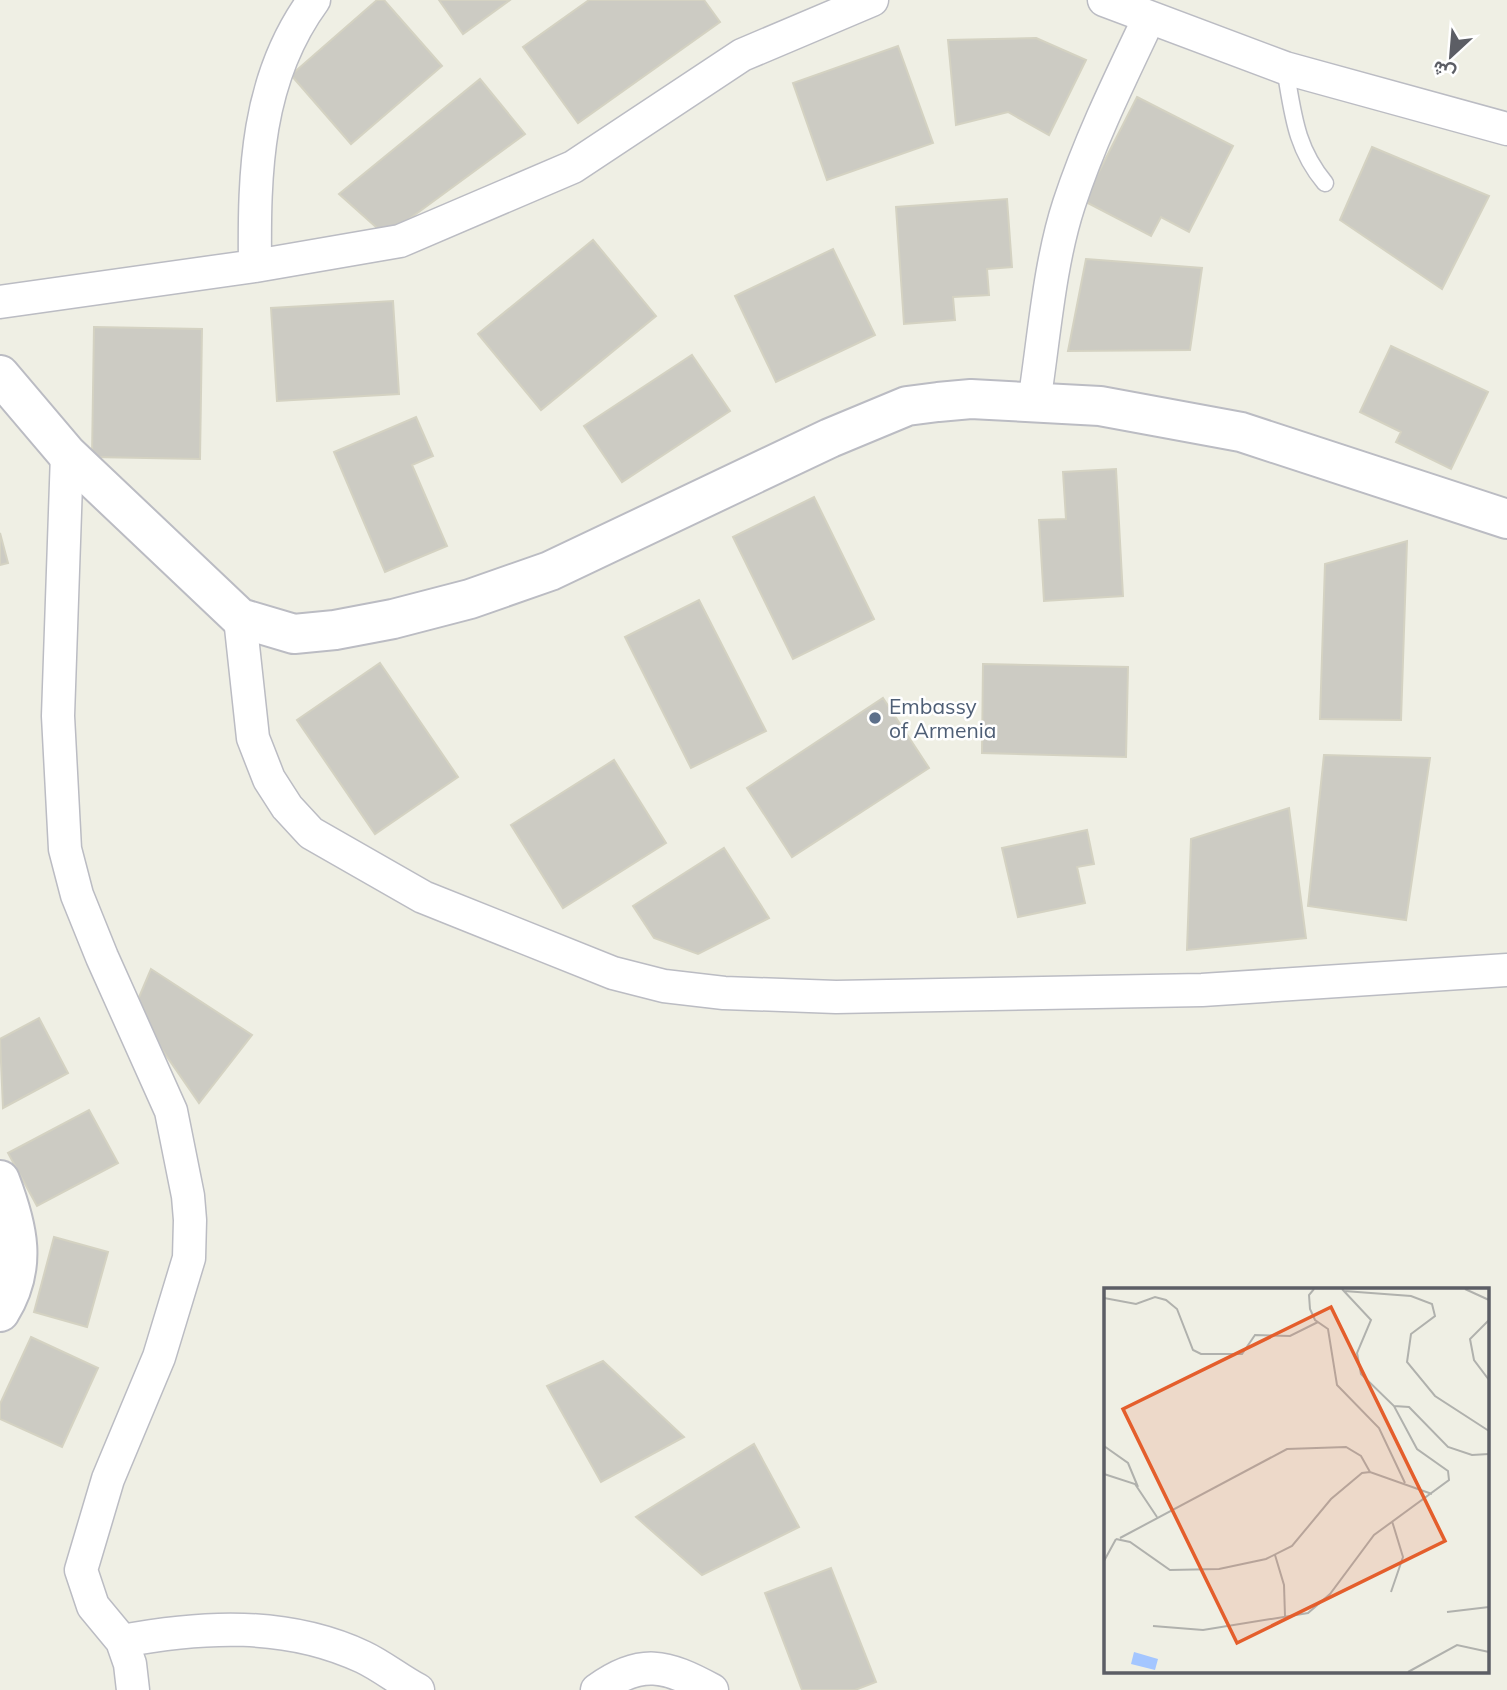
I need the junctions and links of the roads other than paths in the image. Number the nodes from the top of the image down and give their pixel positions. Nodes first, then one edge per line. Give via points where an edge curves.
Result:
1 (314, 0) edge
2 (872, 0) edge
3 (1104, 0) edge
4 (1149, 18) junction
5 (1285, 68) junction
6 (1507, 128) edge
7 (1325, 183) dead end
8 (255, 266) junction
9 (0, 302) edge
10 (0, 375) edge
11 (1034, 403) junction
12 (67, 454) junction
13 (1507, 519) edge
14 (240, 618) junction
15 (1507, 970) edge
16 (0, 1180) edge
17 (0, 1312) edge
18 (121, 1641) junction
19 (133, 1690) edge
20 (418, 1690) edge
21 (597, 1690) edge
22 (712, 1690) edge

1 - 8 street via 277,65 259,135
2 - 8 street via 742,55 573,167 400,241
3 - 4 street
4 - 5 street
4 - 11 street via 1068,206
5 - 6 street
5 - 7 lane via 1297,132 1308,162
8 - 9 street
10 - 12 street
11 - 13 street via 1100,406 1241,432
11 - 14 street via 971,399 907,406 794,454 550,571 457,602 382,621 294,634
12 - 14 street
12 - 18 street via 58,716 65,849 77,895 102,957 171,1111 190,1220 189,1258 159,1357 108,1479 81,1570 93,1605
14 - 15 street via 253,738 269,779 311,833 423,897 613,973 664,986 724,993 836,997 1202,990
16 - 17 street via 15,1218 18,1273
18 - 19 street
18 - 20 street via 171,1632 273,1631 319,1640 363,1658
21 - 22 street via 620,1674 654,1668 687,1676

